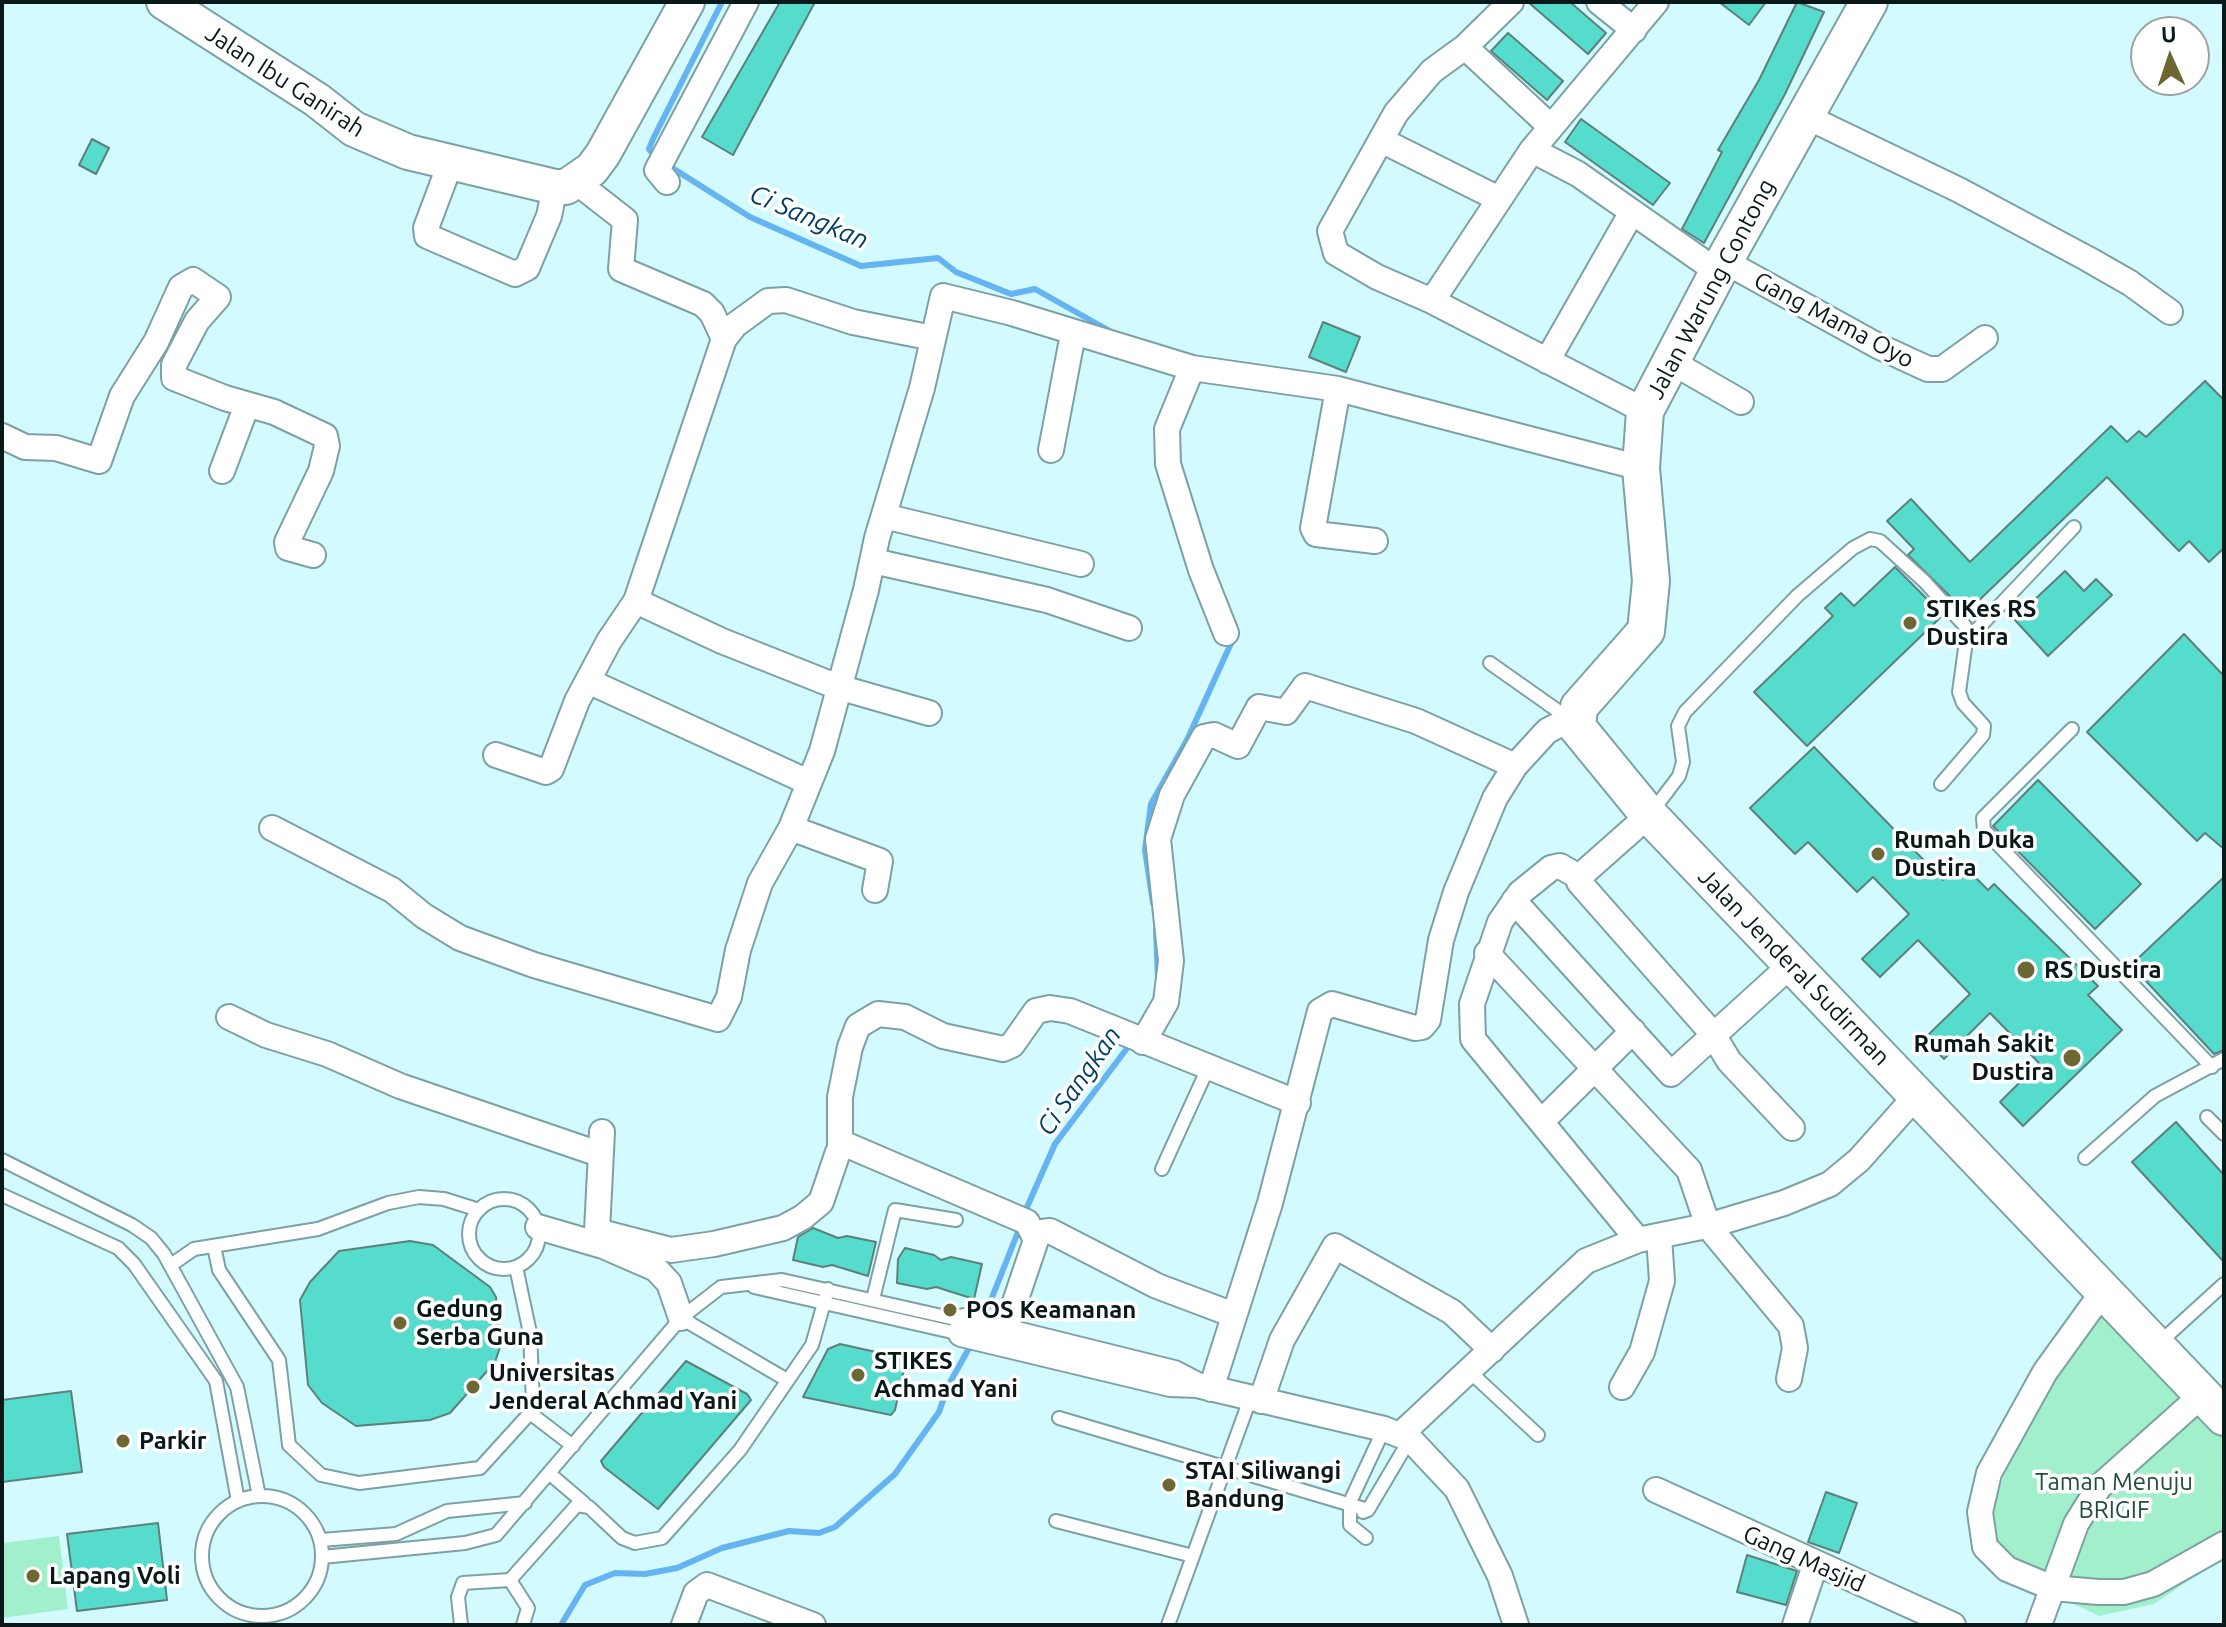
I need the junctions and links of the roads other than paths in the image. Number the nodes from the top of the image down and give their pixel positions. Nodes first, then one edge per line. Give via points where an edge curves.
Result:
1 (164, 2) edge
2 (687, 2) edge
3 (746, 2) edge
4 (1511, 2) edge
5 (1599, 2) edge
6 (1656, 2) edge
7 (1869, 2) edge
8 (1634, 30) junction
9 (1465, 47) junction
10 (1805, 116) junction
11 (1551, 127) junction
12 (1381, 140) junction
13 (1532, 150) junction
14 (450, 164) junction
15 (663, 168) dead end
16 (565, 184) junction
17 (1497, 198) junction
18 (1632, 212) junction
19 (1721, 267) junction
20 (1432, 301) junction
21 (2170, 312) dead end
22 (1073, 334) junction
23 (933, 338) junction
24 (1985, 338) dead end
25 (724, 339) junction
26 (1547, 361) junction
27 (1670, 361) junction
28 (1192, 368) junction
29 (1338, 389) junction
30 (1741, 402) dead end
31 (247, 405) junction
32 (1645, 411) junction
33 (2, 436) edge
34 (1051, 450) dead end
35 (1641, 468) junction
36 (222, 471) dead end
37 (884, 516) junction
38 (2074, 527) dead end
39 (1375, 541) dead end
40 (313, 555) dead end
41 (873, 561) junction
42 (1081, 564) dead end
43 (636, 601) junction
44 (1129, 628) dead end
45 (1226, 633) dead end
46 (1967, 640) junction
47 (1490, 663) dead end
48 (588, 681) junction
49 (838, 687) junction
50 (929, 713) dead end
51 (1572, 717) junction
52 (2072, 729) dead end
53 (496, 755) dead end
54 (1515, 766) junction
55 (808, 782) junction
56 (1941, 784) dead end
57 (1649, 815) junction
58 (272, 828) dead end
59 (791, 828) junction
60 (1579, 877) junction
61 (875, 890) dead end
62 (1514, 901) junction
63 (1487, 953) junction
64 (1792, 964) junction
65 (229, 1017) dead end
66 (1633, 1031) junction
67 (1712, 1033) junction
68 (1136, 1039) junction
69 (2224, 1059) edge
70 (2212, 1067) junction
71 (1208, 1068) junction
72 (1596, 1070) junction
73 (1916, 1096) junction
74 (1298, 1103) junction
75 (2207, 1117) dead end
76 (1542, 1121) junction
77 (1792, 1128) dead end
78 (2224, 1134) edge
79 (840, 1148) junction
80 (2085, 1158) dead end
81 (2, 1160) edge
82 (1162, 1169) dead end
83 (2, 1195) edge
84 (479, 1210) junction
85 (956, 1220) dead end
86 (1026, 1224) junction
87 (1708, 1226) junction
88 (538, 1227) junction
89 (1648, 1239) junction
90 (214, 1246) junction
91 (171, 1265) junction
92 (516, 1267) junction
93 (2224, 1284) edge
94 (2102, 1293) junction
95 (826, 1296) junction
96 (873, 1299) junction
97 (1234, 1315) junction
98 (681, 1318) junction
99 (966, 1328) junction
100 (1000, 1336) junction
101 (2154, 1347) junction
102 (1492, 1350) junction
103 (1469, 1371) junction
104 (1789, 1379) dead end
105 (787, 1380) junction
106 (1204, 1387) junction
107 (1622, 1387) dead end
108 (1255, 1400) junction
109 (2213, 1406) edge
110 (530, 1413) junction
111 (1059, 1418) dead end
112 (1398, 1434) junction
113 (1538, 1435) dead end
114 (573, 1446) junction
115 (1223, 1465) junction
116 (550, 1474) junction
117 (1656, 1490) dead end
118 (259, 1496) junction
119 (238, 1501) junction
120 (1350, 1502) junction
121 (525, 1503) junction
122 (584, 1503) junction
123 (1368, 1510) junction
124 (1350, 1519) junction
125 (1056, 1521) dead end
126 (1366, 1538) dead end
127 (321, 1540) junction
128 (2224, 1544) edge
129 (1193, 1556) junction
130 (322, 1557) junction
131 (1815, 1565) junction
132 (510, 1580) junction
133 (2053, 1588) junction
134 (252, 1620) edge
135 (461, 1625) edge
136 (523, 1625) edge
137 (684, 1625) edge
138 (813, 1625) edge
139 (1168, 1625) edge
140 (1516, 1625) edge
141 (1795, 1625) edge
142 (1953, 1625) edge
143 (2039, 1625) edge

1 - 14 main road, Jalan Ibu Ganirah via 354,129
2 - 16 main road via 603,154 592,169
3 - 15 street
4 - 9 street
5 - 8 street
6 - 8 street
7 - 10 main road, Jalan Warung Contong
8 - 11 street
9 - 11 street
9 - 12 street via 1414,89
10 - 19 main road, Jalan Warung Contong
10 - 21 street via 2088,259
11 - 13 street
12 - 17 street
12 - 20 street via 1330,231 1333,249 1377,277
13 - 17 street
13 - 18 street, Gang Mama Oyo
14 - 16 main road, Jalan Ibu Ganirah
14 - 16 street via 427,236 515,274 527,268
16 - 25 street via 625,220 621,269 703,304
17 - 20 street
18 - 19 street, Gang Mama Oyo
18 - 26 street
19 - 24 street, Gang Mama Oyo via 1928,369 1942,369
19 - 27 main road, Jalan Warung Contong
20 - 26 street
22 - 23 street via 943,296
22 - 28 street
22 - 34 street
23 - 25 street via 853,322 786,300 768,301
23 - 37 street
25 - 43 street
26 - 32 street
27 - 30 street
27 - 32 main road, Jalan Warung Contong
28 - 29 street
28 - 45 street via 1167,429 1168,464
29 - 35 street
29 - 39 street via 1313,528 1316,534
31 - 33 street via 180,382 171,373 197,321 218,297 189,280 122,396 99,461 56,448 25,447
31 - 36 street
31 - 40 street via 325,436 321,471 287,542 288,548
32 - 35 main road, Jalan Warung Contong
35 - 51 main road, Jalan Warung Contong via 1651,590 1646,631
37 - 41 street
37 - 42 street
38 - 46 lane
41 - 44 street via 1047,600
41 - 49 street
43 - 48 street
43 - 49 street
46 - 56 lane via 1959,692 1984,726 1983,735
46 - 57 lane via 1965,626 1924,581 1880,541 1864,541 1797,596 1685,712 1678,726 1683,762 1679,776
47 - 51 lane
48 - 53 street via 551,769 546,772
48 - 55 street
49 - 50 street
49 - 55 street via 822,751
51 - 54 street via 1547,731
51 - 57 main road, Jalan Jenderal Sudirman
52 - 70 lane via 1983,818 1984,830
54 - 68 street via 1408,718 1305,686 1286,712 1259,707 1238,746 1214,735 1204,737 1172,795 1158,839 1171,935 1170,972 1166,1002
54 - 74 street via 1495,798 1456,892 1441,940 1428,1020 1415,1028 1325,1005
55 - 59 street
57 - 60 street
57 - 64 main road, Jalan Jenderal Sudirman
58 - 59 street via 392,890 460,938 715,1020 729,997 760,883
59 - 61 street via 880,861
60 - 62 street via 1555,866
60 - 67 street
62 - 63 street
62 - 66 street
63 - 72 street
63 - 76 street via 1472,1004 1473,1039
64 - 67 street
64 - 73 main road, Jalan Jenderal Sudirman
65 - 79 street via 400,1086 600,1143 597,1231 671,1250 783,1228 803,1217 821,1202
66 - 67 street via 1671,1074
66 - 72 street
67 - 77 street via 1729,1061
68 - 71 street
68 - 79 street via 1050,1008 1036,1011 1012,1045 1003,1049 943,1036 905,1017 878,1014 858,1026 850,1047
69 - 70 lane
70 - 80 lane via 2168,1087
71 - 74 street
71 - 82 lane
72 - 76 street
72 - 87 street via 1693,1175
73 - 87 street via 1830,1184
73 - 94 main road, Jalan Jenderal Sudirman
74 - 97 street
75 - 78 lane
76 - 89 street
79 - 86 street via 850,1145
81 - 91 lane via 132,1225 151,1238
83 - 119 lane via 118,1248 134,1264 216,1381
84 - 88 lane via 508,1200 527,1209
84 - 90 lane via 419,1197 318,1229
84 - 92 lane via 469,1229 472,1250 496,1268
85 - 96 lane via 895,1210
86 - 97 street via 1157,1286
86 - 100 street via 1034,1249
87 - 89 street
87 - 104 street via 1791,1326 1795,1348
88 - 92 lane via 536,1248
88 - 98 street via 656,1269 669,1283
89 - 102 street via 1586,1261
89 - 107 street via 1662,1281 1642,1352
90 - 91 lane via 194,1249
90 - 110 lane via 219,1270 279,1360 289,1445 321,1475 359,1483 480,1468
91 - 118 lane via 237,1387
92 - 110 lane via 530,1333
93 - 101 lane
94 - 101 main road, Jalan Jenderal Sudirman
94 - 133 street via 2012,1429 1989,1473 1980,1512 1985,1547 1992,1557
95 - 96 lane
95 - 98 lane via 782,1280 721,1287
95 - 99 lane
95 - 105 lane via 812,1345
96 - 99 lane
97 - 106 street
98 - 105 lane
98 - 114 lane
99 - 100 street
100 - 106 street via 1170,1384
101 - 109 main road, Jalan Jenderal Sudirman
102 - 103 street
102 - 108 street via 1452,1312 1337,1246 1282,1340
103 - 112 street
103 - 113 lane
105 - 122 lane via 740,1450 662,1538 635,1543 622,1538
106 - 108 street
108 - 112 street
108 - 115 lane
109 - 133 street via 2099,1487 2076,1524
110 - 114 lane
111 - 115 lane
112 - 120 lane
112 - 123 lane
112 - 140 street via 1457,1489 1500,1576
114 - 116 lane
115 - 120 lane
115 - 129 lane
116 - 121 lane
116 - 122 lane
117 - 131 street, Gang Masjid
118 - 119 lane
118 - 127 lane via 298,1507
119 - 134 lane via 212,1522 202,1562 219,1597
120 - 123 lane
120 - 124 lane
121 - 127 lane via 447,1511 396,1534
121 - 130 lane via 496,1535 465,1543
122 - 132 lane
123 - 124 lane
124 - 126 lane via 1352,1529
125 - 129 lane
127 - 130 lane
128 - 133 street via 2153,1584 2124,1592
129 - 139 lane
130 - 134 lane via 318,1580 302,1601
131 - 141 street
131 - 142 street, Gang Masjid
132 - 135 lane via 463,1583 458,1597
132 - 136 lane via 528,1608
133 - 143 street
137 - 138 street via 696,1593 707,1585

